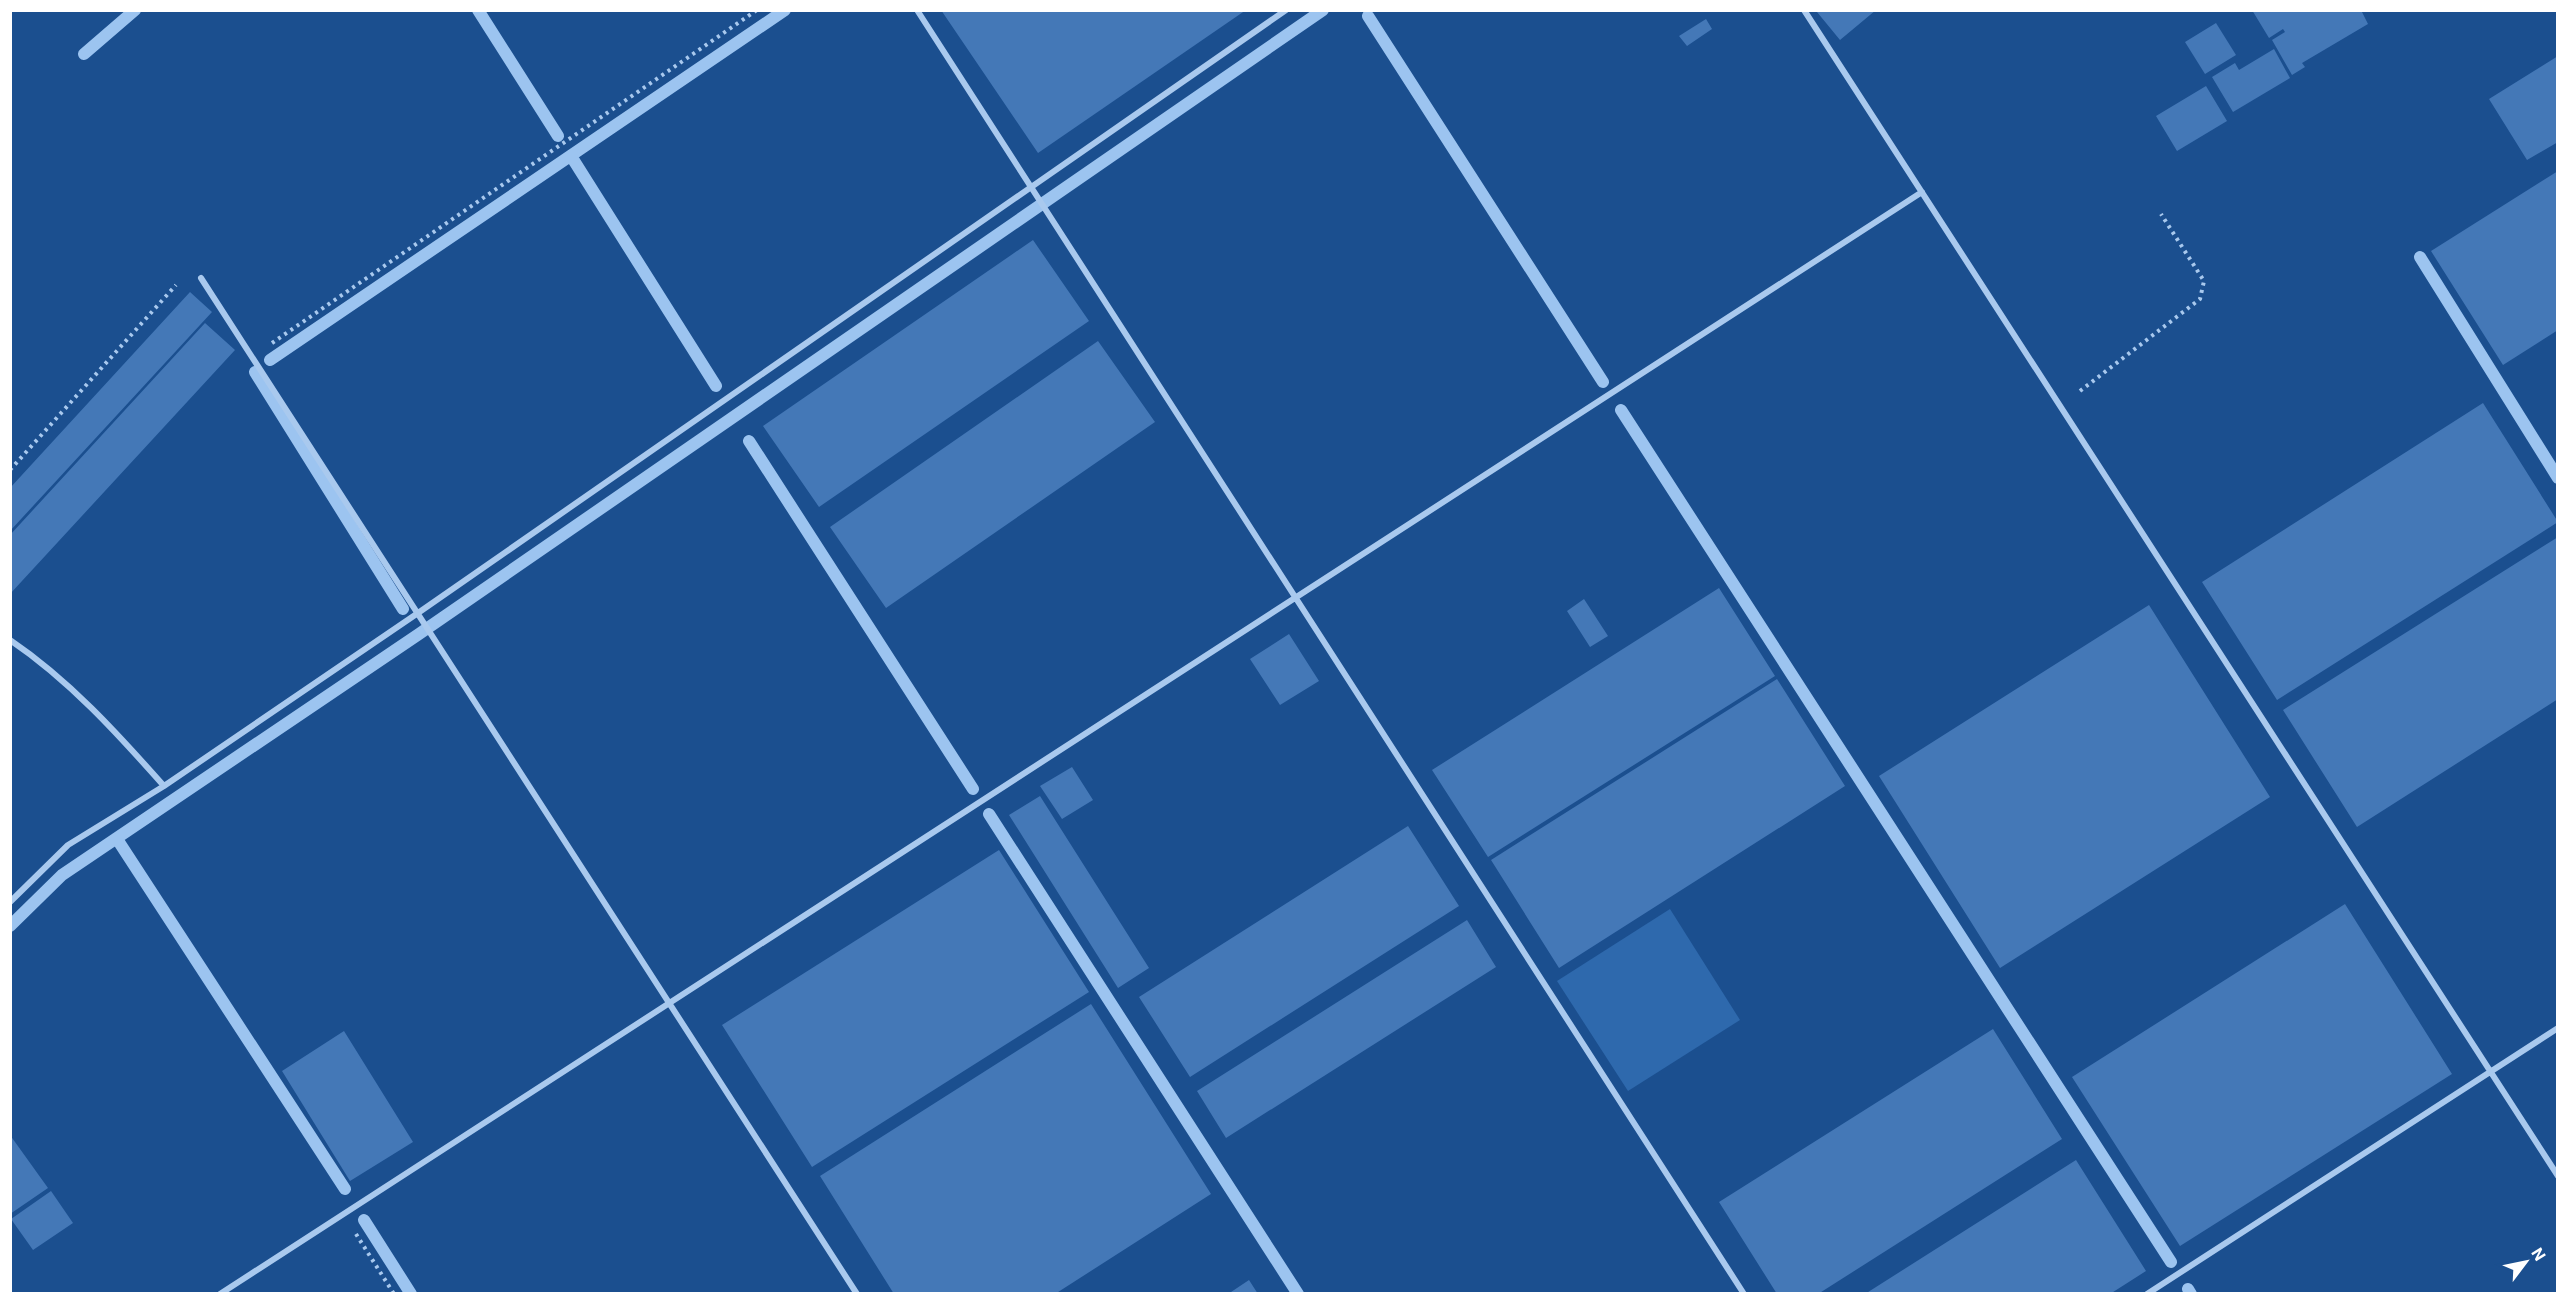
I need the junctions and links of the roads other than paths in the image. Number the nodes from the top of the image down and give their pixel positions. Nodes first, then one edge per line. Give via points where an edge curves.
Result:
1 (917, 10) edge
2 (1286, 10) edge
3 (1804, 10) edge
4 (1032, 188) junction
5 (1922, 192) junction
6 (201, 278) road end
7 (1296, 598) junction
8 (418, 613) junction
9 (10, 640) edge
10 (164, 786) junction
11 (10, 902) edge
12 (669, 1003) junction
13 (2558, 1028) edge
14 (2490, 1071) junction
15 (2558, 1176) edge
16 (220, 1293) edge
17 (857, 1293) edge
18 (1744, 1293) edge
19 (2147, 1293) edge

1 - 4 street
2 - 4 street
3 - 5 street
4 - 7 street
4 - 8 street
5 - 7 street
5 - 14 street
6 - 8 street
7 - 12 street
7 - 18 street
8 - 10 street
8 - 12 street
9 - 10 street via 111,726
10 - 11 street via 68,845
12 - 16 street
12 - 17 street
13 - 14 street
14 - 15 street
14 - 19 street

